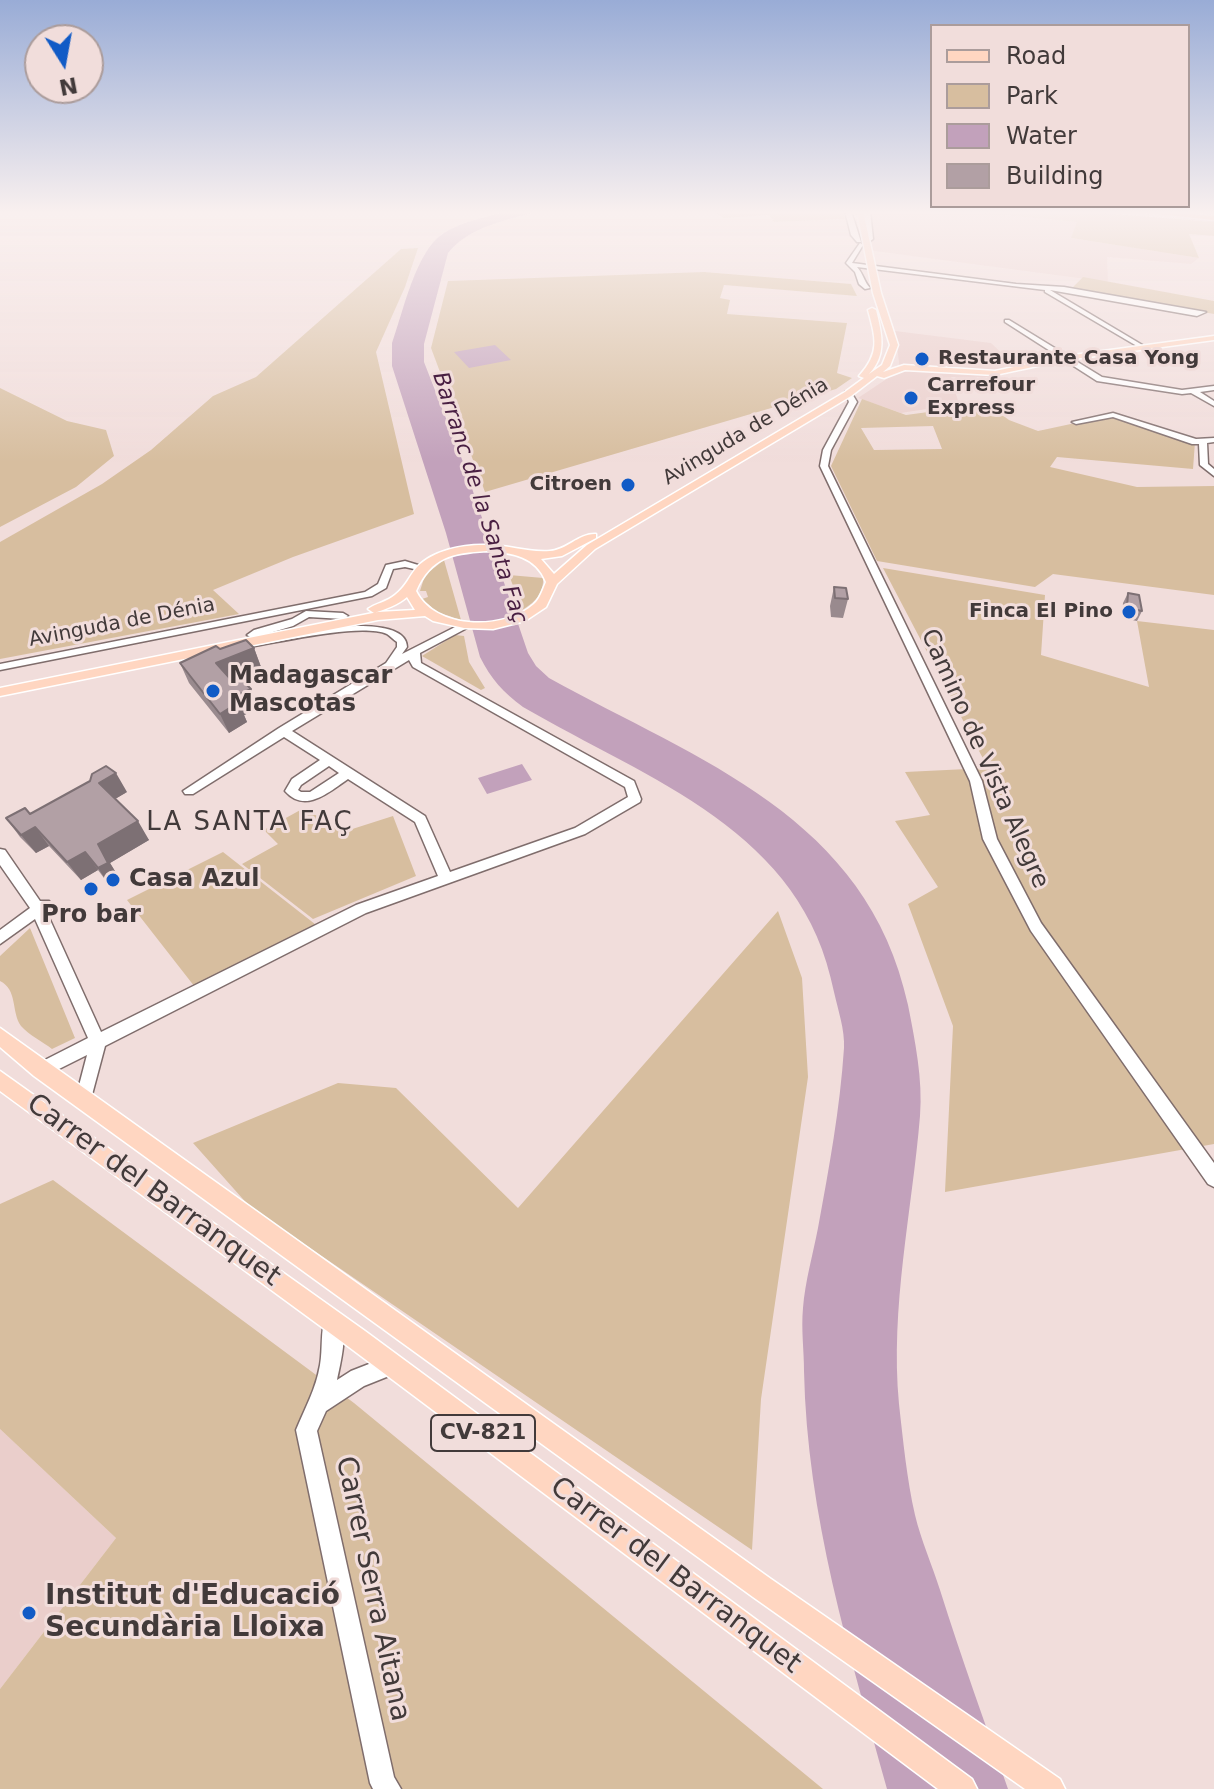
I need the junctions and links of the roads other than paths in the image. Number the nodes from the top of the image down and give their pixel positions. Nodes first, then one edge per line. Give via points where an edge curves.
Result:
1 (869, 294) edge
2 (879, 294) edge
3 (1052, 294) edge
4 (1093, 294) edge
5 (1203, 312) dead end
6 (1007, 321) dead end
7 (878, 334) junction
8 (1214, 338) edge
9 (1142, 347) junction
10 (891, 358) junction
11 (1066, 358) junction
12 (923, 368) junction
13 (934, 369) junction
14 (872, 379) junction
15 (1214, 388) edge
16 (1193, 391) junction
17 (848, 394) junction
18 (1214, 404) edge
19 (1076, 422) dead end
20 (1214, 440) edge
21 (1203, 441) junction
22 (1214, 473) edge
23 (530, 556) junction
24 (423, 568) junction
25 (552, 582) junction
26 (410, 588) junction
27 (305, 611) junction
28 (423, 613) junction
29 (343, 616) junction
30 (465, 626) junction
31 (252, 635) junction
32 (234, 646) junction
33 (415, 650) junction
34 (417, 665) junction
35 (0, 667) edge
36 (386, 667) junction
37 (0, 683) edge
38 (0, 692) edge
39 (283, 731) junction
40 (329, 760) junction
41 (348, 773) junction
42 (189, 791) dead end
43 (0, 854) edge
44 (446, 879) junction
45 (41, 907) junction
46 (0, 938) edge
47 (0, 1036) edge
48 (98, 1042) junction
49 (41, 1070) junction
50 (0, 1080) edge
51 (83, 1101) junction
52 (1214, 1178) edge
53 (333, 1322) junction
54 (392, 1365) junction
55 (320, 1403) junction
56 (388, 1789) edge
57 (962, 1789) edge
58 (1050, 1789) edge

1 - 7 main road, Avinguda de Dénia
2 - 10 main road, Avinguda de Dénia via 890,331
3 - 9 street
4 - 5 street
6 - 11 street
7 - 10 main road via 884,338 885,357
7 - 23 main road, Avinguda de Dénia via 879,354 857,381 578,544 558,554
8 - 9 main road
9 - 11 main road
10 - 12 main road
10 - 13 main road
10 - 14 main road, Avinguda de Dénia
11 - 13 main road via 995,373
11 - 16 street via 1100,379
12 - 13 main road
12 - 14 main road via 898,368
14 - 17 main road, Avinguda de Dénia
15 - 16 street
16 - 18 street
17 - 25 main road, Avinguda de Dénia via 591,547
17 - 52 street, Camino de Vista Alegre via 853,402 824,466 976,781 990,839 1036,927
19 - 21 street via 1113,415
20 - 21 street
21 - 22 street via 1204,465
23 - 24 main road via 476,548
23 - 25 main road via 544,566
24 - 26 main road
24 - 27 street, Avinguda de Dénia via 395,564 385,571 386,581 377,590
25 - 30 main road via 543,603 521,617
26 - 28 main road
26 - 29 main road, Avinguda de Dénia via 387,605
27 - 29 street
27 - 31 street via 301,621
27 - 35 street, Avinguda de Dénia
28 - 30 main road
28 - 32 main road, Avinguda de Dénia via 378,616
29 - 31 main road, Avinguda de Dénia
30 - 33 street
31 - 37 main road, Avinguda de Dénia
32 - 36 street via 350,628 386,628 402,641
32 - 38 main road, Avinguda de Dénia
33 - 34 street
33 - 36 street
34 - 36 street
34 - 44 street via 630,784 635,799 580,831
36 - 39 street
39 - 40 street
39 - 42 street
40 - 41 street
40 - 41 street via 291,791 299,797 313,796
41 - 44 street via 420,819
43 - 45 street
44 - 48 street via 361,909
45 - 46 street
45 - 48 street
47 - 49 main road, Carrer del Barranquet / CV-821
48 - 49 street
48 - 51 street, Carrer del Barranquet
49 - 51 main road, Carrer del Barranquet / CV-821
50 - 53 main road, Carrer del Barranquet / CV-821
51 - 58 main road, Carrer del Barranquet / CV-821
53 - 54 main road, Carrer del Barranquet / CV-821
53 - 55 street, Carrer Serra Aitana via 334,1358
54 - 55 street via 358,1378
54 - 57 main road, Carrer del Barranquet / CV-821
55 - 56 street, Carrer Serra Aitana via 306,1430

